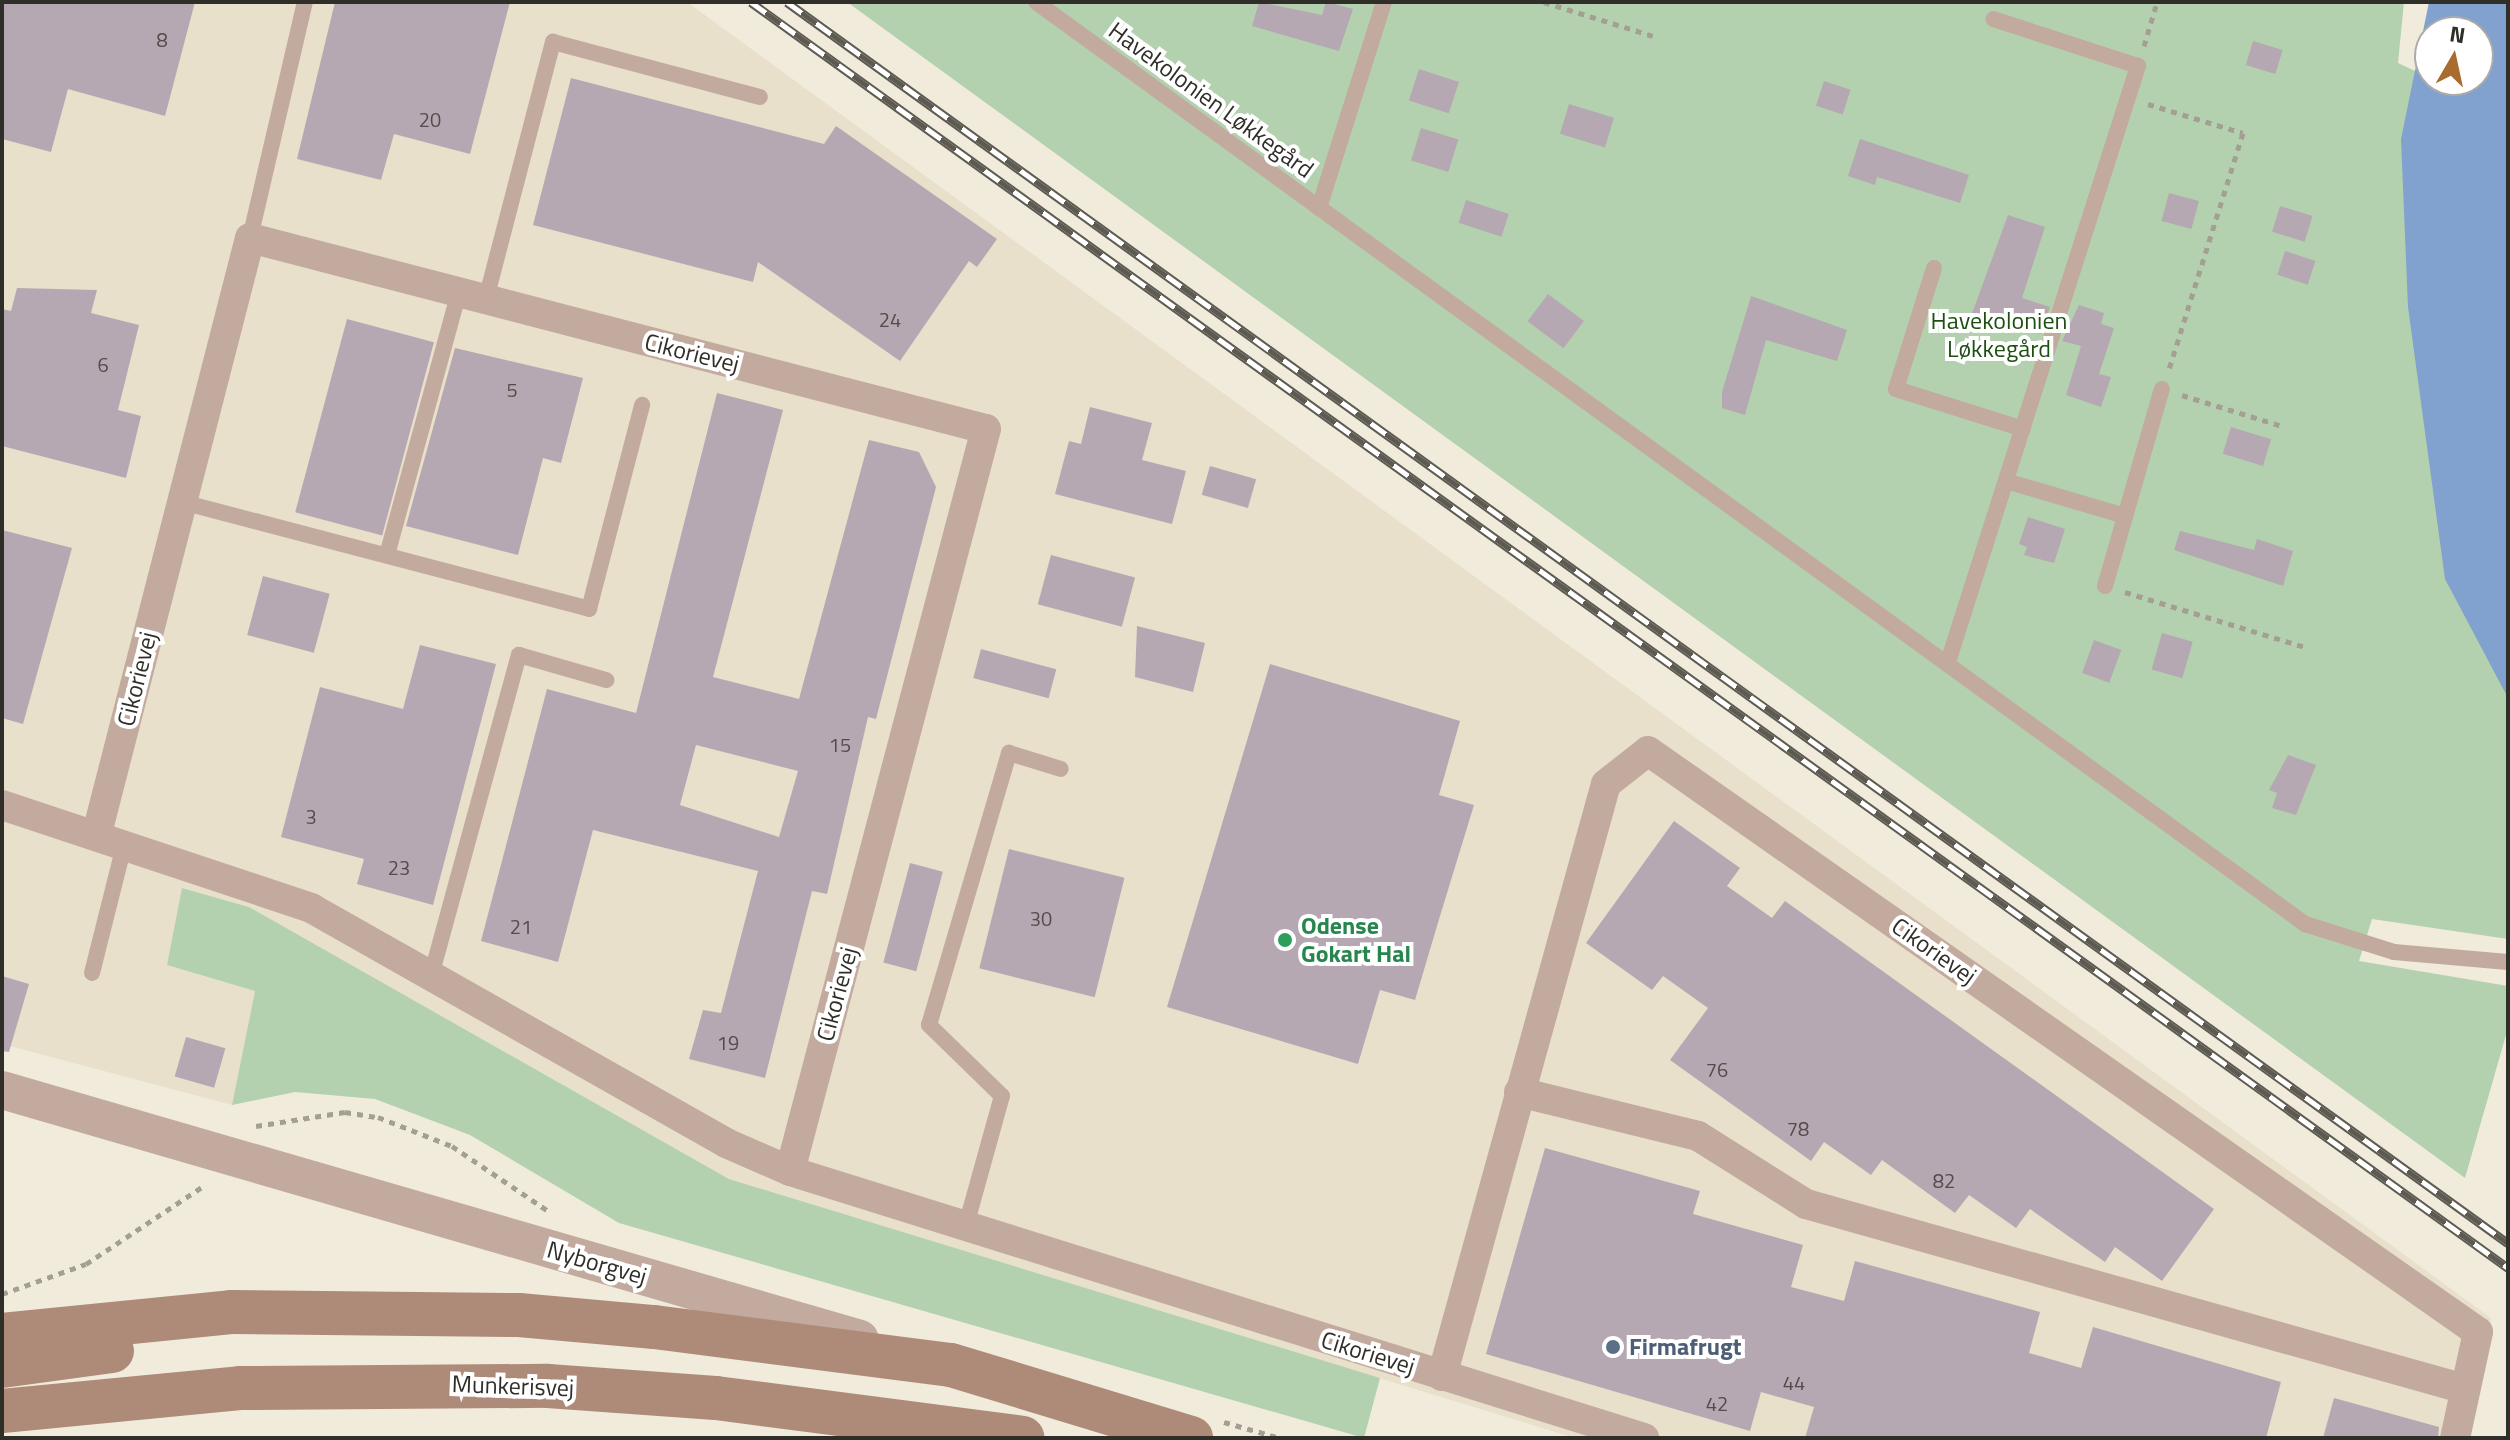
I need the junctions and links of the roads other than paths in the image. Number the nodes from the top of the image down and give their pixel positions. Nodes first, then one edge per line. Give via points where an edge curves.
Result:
1 (305, 2) edge
2 (1036, 2) edge
3 (1384, 2) edge
4 (1993, 19) dead end
5 (760, 97) dead end
6 (1319, 208) junction
7 (250, 238) junction
8 (1934, 268) dead end
9 (473, 296) junction
10 (2162, 389) road end
11 (642, 405) dead end
12 (2023, 429) junction
13 (2006, 481) junction
14 (182, 502) junction
15 (2125, 516) junction
16 (387, 555) junction
17 (2105, 586) road end
18 (1948, 662) junction
19 (606, 680) dead end
20 (1061, 769) dead end
21 (2, 805) edge
22 (111, 837) junction
23 (2508, 962) edge
24 (92, 973) dead end
25 (431, 976) junction
26 (2, 1090) edge
27 (1519, 1092) junction
28 (790, 1171) junction
29 (965, 1229) junction
30 (380, 1311) junction
31 (2, 1335) edge
32 (951, 1365) junction
33 (2, 1366) edge
34 (1442, 1376) junction
35 (2465, 1389) junction
36 (2, 1411) edge
37 (1022, 1438) edge
38 (1191, 1438) edge
39 (1644, 1438) edge
40 (2455, 1438) edge

1 - 7 lane via 253,200
2 - 6 lane, Havekolonien Løkkegård
3 - 6 lane, Havekolonien Løkkegård
4 - 12 lane via 2138,66
5 - 9 lane via 553,42
6 - 18 lane, Havekolonien Løkkegård
7 - 9 street, Cikorievej
7 - 14 street, Cikorievej
8 - 12 lane via 1896,389
9 - 16 lane
9 - 28 street, Cikorievej via 986,429
10 - 15 lane
11 - 16 lane via 589,609
12 - 13 lane
13 - 15 lane
13 - 18 lane
14 - 16 lane
14 - 22 street, Cikorievej
15 - 17 lane
18 - 23 lane, Havekolonien Løkkegård via 2305,924 2394,952
19 - 25 lane via 519,655
20 - 29 lane via 1009,753 929,1025 1002,1096
21 - 22 street, Cikorievej
22 - 24 lane
22 - 25 street, Cikorievej via 311,908
25 - 28 street, Cikorievej via 726,1143
26 - 32 street, Nyborgvej
27 - 34 street, Cikorievej
27 - 35 street via 1698,1136 1806,1204
27 - 35 street, Cikorievej via 1606,784 1648,751 2478,1332
28 - 29 street, Cikorievej
29 - 34 street, Cikorievej
30 - 31 main road via 231,1312
30 - 32 main road via 654,1327
30 - 33 main road
32 - 38 main road, Nyborgvej
34 - 39 street, Cikorievej
35 - 40 street, Cikorievej
36 - 37 main road, Munkerisvej via 240,1388 548,1386 731,1399

